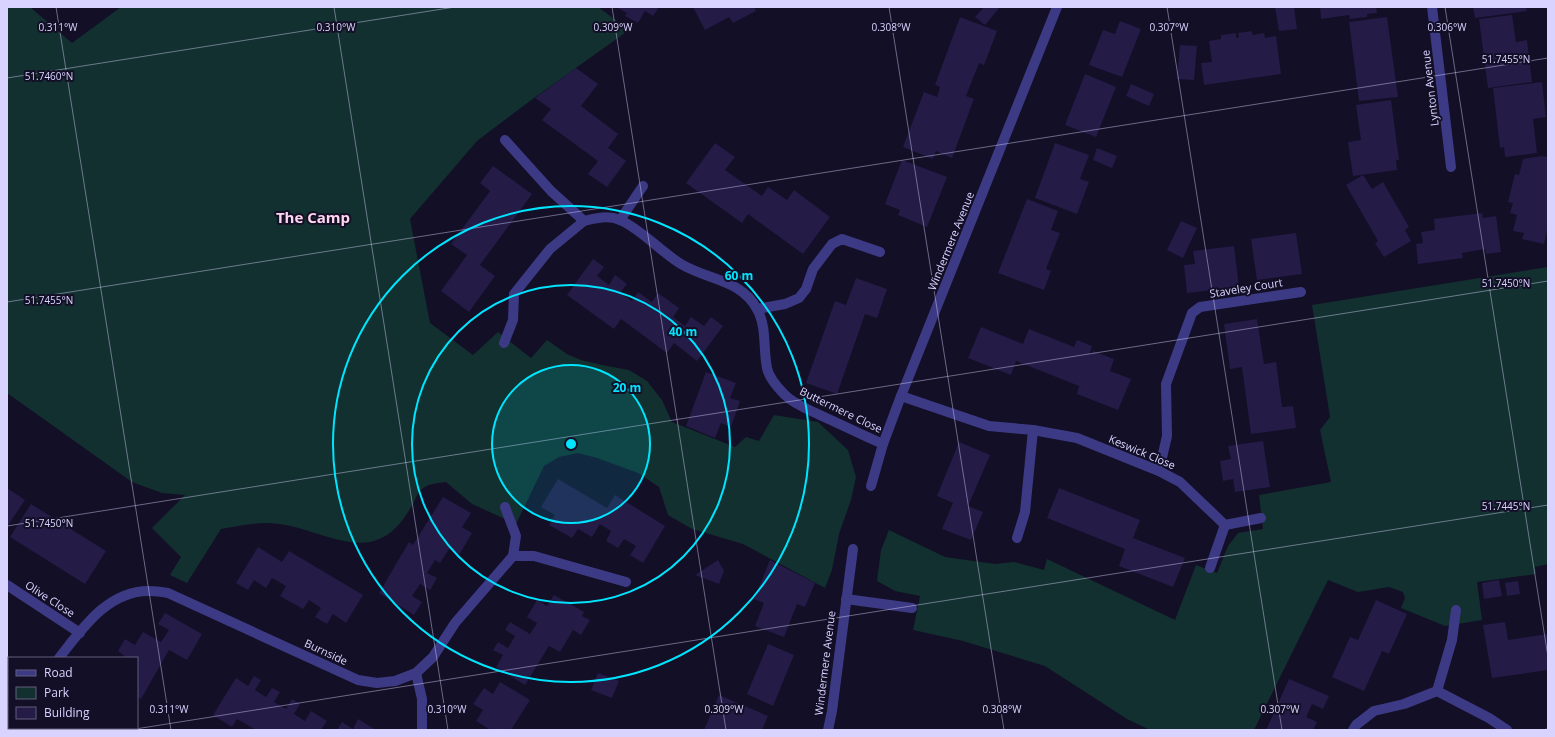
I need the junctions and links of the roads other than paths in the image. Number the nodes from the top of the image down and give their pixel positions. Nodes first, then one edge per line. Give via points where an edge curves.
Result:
1 (1057, 7) edge
2 (1432, 7) edge
3 (505, 140) dead end
4 (1451, 166) dead end
5 (643, 186) dead end
6 (620, 220) junction
7 (584, 221) junction
8 (880, 252) dead end
9 (1301, 292) dead end
10 (757, 309) junction
11 (504, 344) dead end
12 (901, 396) junction
13 (1033, 430) junction
14 (882, 444) junction
15 (1159, 471) junction
16 (871, 486) dead end
17 (505, 507) dead end
18 (1261, 518) dead end
19 (1225, 525) junction
20 (1017, 538) dead end
21 (852, 549) dead end
22 (513, 556) junction
23 (1210, 568) dead end
24 (626, 582) dead end
25 (7, 585) edge
26 (846, 598) junction
27 (912, 608) dead end
28 (1456, 610) dead end
29 (80, 633) junction
30 (60, 657) edge
31 (416, 673) junction
32 (1437, 692) junction
33 (422, 730) edge
34 (828, 730) edge
35 (1354, 730) edge
36 (1506, 730) edge

1 - 12 street, Windermere Avenue
2 - 4 street, Lynton Avenue
3 - 7 street via 551,191
5 - 6 street
6 - 7 street, Buttermere Close via 603,217
6 - 10 street, Buttermere Close via 680,264 727,282 747,294
7 - 11 street, Buttermere Close via 550,249 514,294 513,320
8 - 10 street via 842,239 832,244 813,269 806,289 799,298 785,304
9 - 15 street, Staveley Court via 1200,308 1192,313 1166,384 1167,436
10 - 14 street, Buttermere Close via 763,325 767,369 786,396
12 - 13 street, Keswick Close via 989,426
12 - 14 street, Windermere Avenue
13 - 15 street, Keswick Close via 1077,438
13 - 20 street via 1025,512
14 - 16 street, Windermere Avenue
15 - 19 street, Keswick Close via 1180,482
17 - 22 street via 516,536
18 - 19 street
19 - 23 street
21 - 26 street, Windermere Avenue
22 - 24 street via 534,556
22 - 31 street, Burnside via 455,623 433,657
25 - 29 street, Olive Close
26 - 27 street, Windermere Avenue
26 - 34 street, Windermere Avenue
28 - 32 street via 1452,640
29 - 30 street, Burnside
29 - 31 street, Burnside via 99,612 116,599 132,593 168,593 358,680 377,683 395,681
31 - 33 street via 422,699
32 - 35 street via 1374,711 1356,725
32 - 36 street via 1489,718

